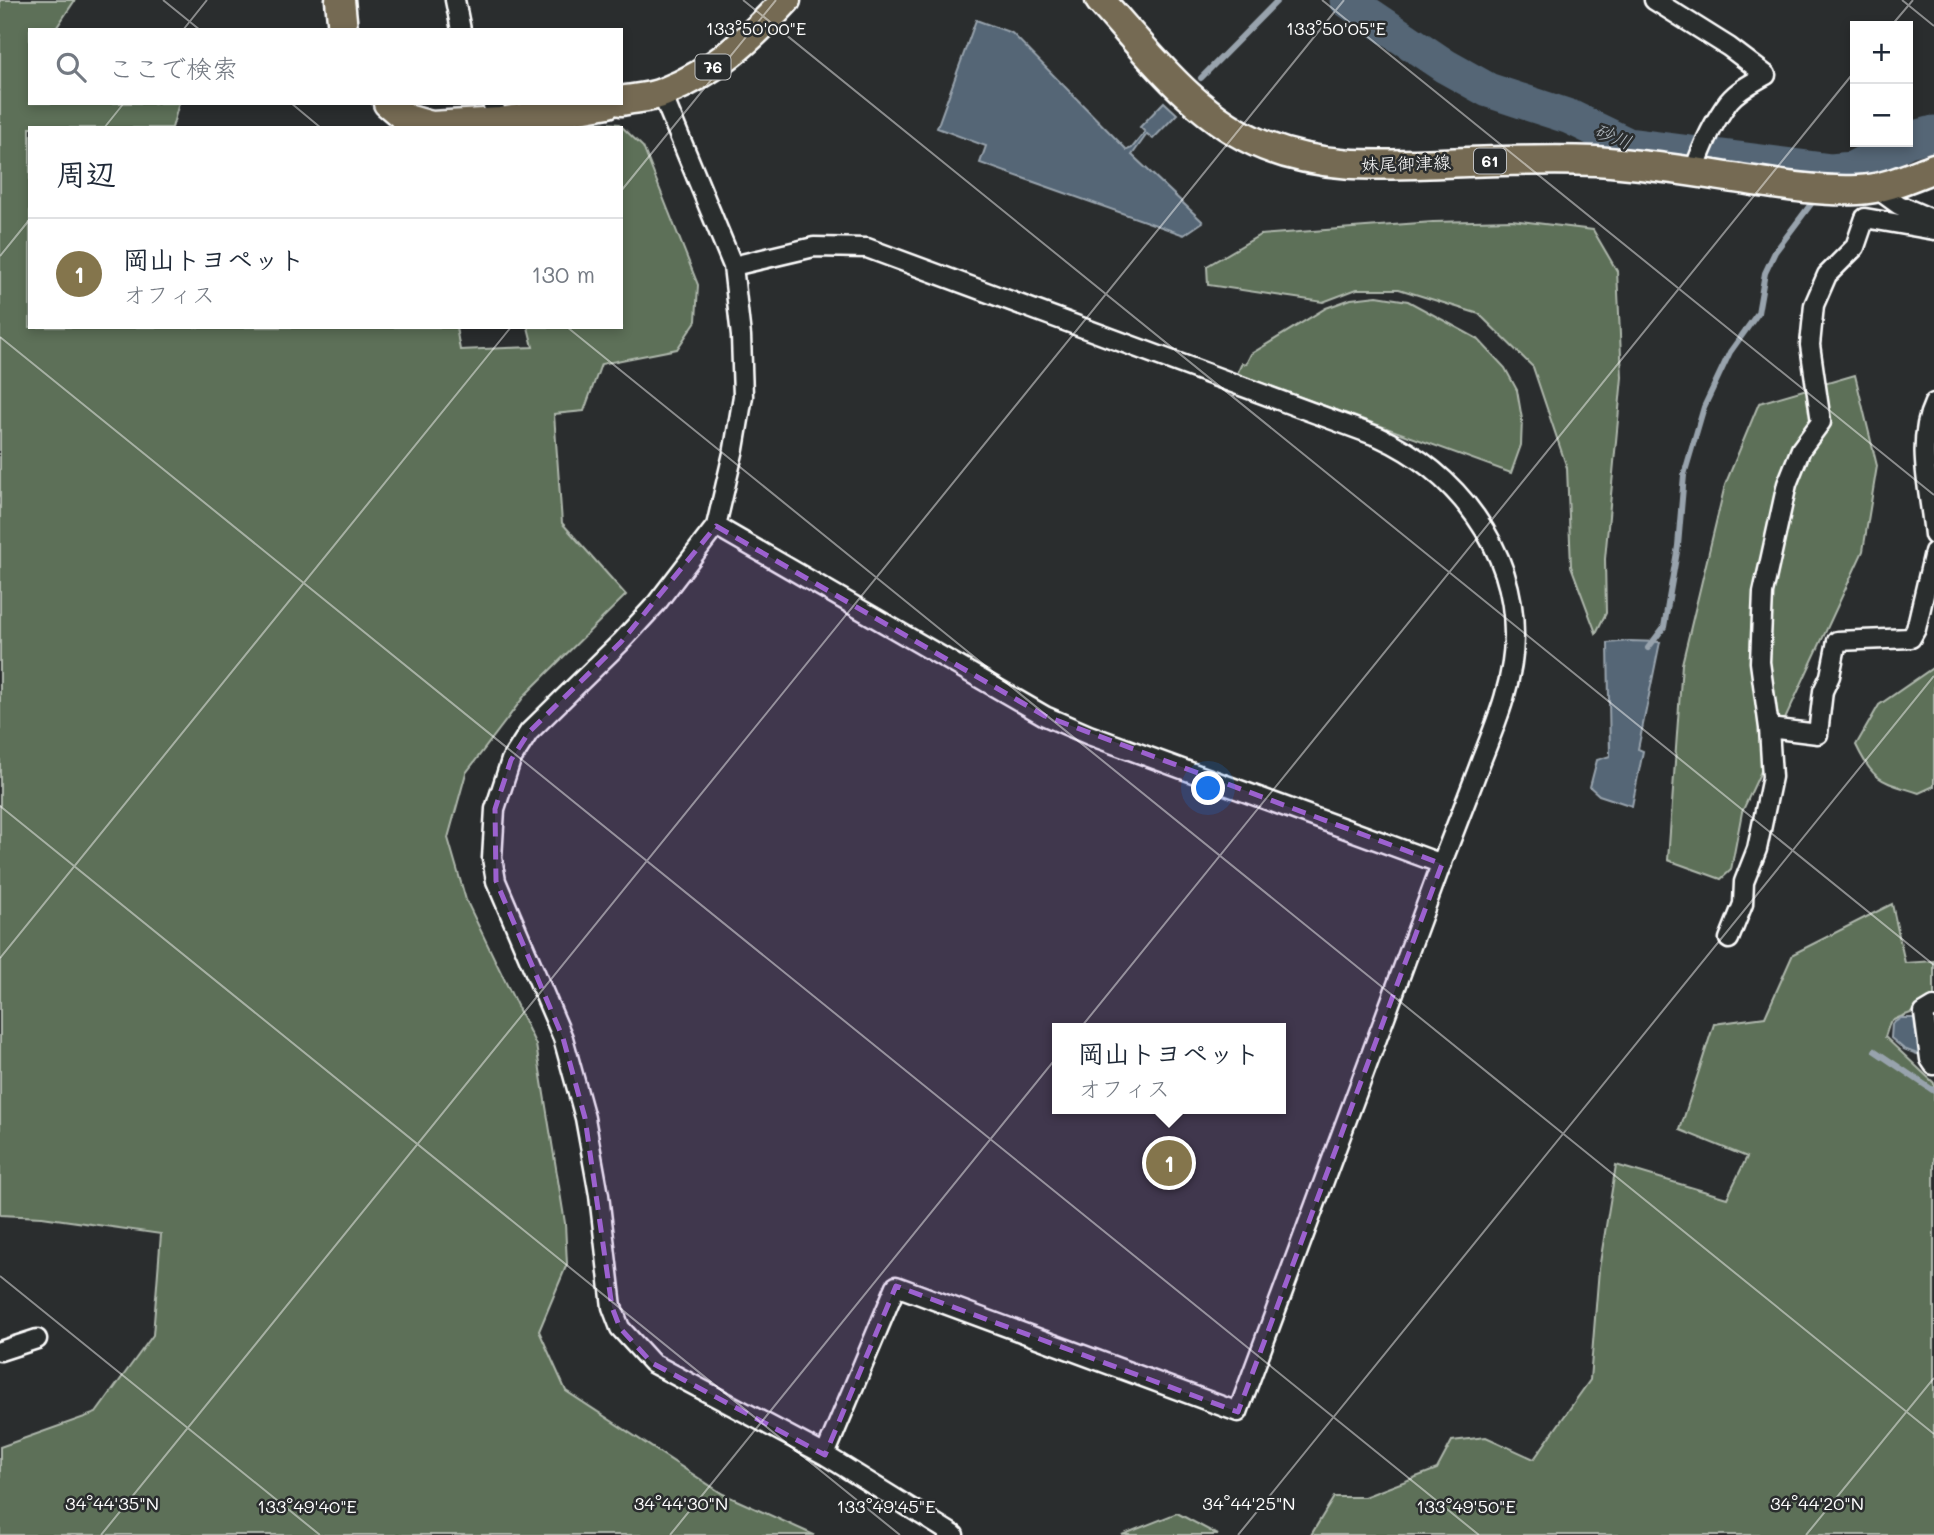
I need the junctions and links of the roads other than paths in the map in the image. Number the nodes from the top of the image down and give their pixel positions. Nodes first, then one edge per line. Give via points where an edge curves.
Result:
1 (340, 0) edge
2 (455, 0) edge
3 (786, 0) edge
4 (1100, 0) edge
5 (1654, 0) edge
6 (343, 28) edge
7 (461, 28) edge
8 (662, 93) junction
9 (623, 101) edge
10 (390, 105) edge
11 (586, 105) edge
12 (496, 113) edge
13 (431, 126) edge
14 (431, 126) edge
15 (1698, 159) junction
16 (1934, 168) edge
17 (1877, 189) junction
18 (1934, 220) edge
19 (1934, 230) edge
20 (733, 266) junction
21 (1934, 403) edge
22 (716, 526) junction
23 (1934, 535) edge
24 (1934, 552) edge
25 (1769, 728) junction
26 (1442, 864) junction
27 (1729, 939) dead end
28 (1928, 1015) edge
29 (1934, 1065) edge
30 (37, 1339) dead end
31 (0, 1351) edge
32 (825, 1455) junction
33 (954, 1535) edge

1 - 6 main road
2 - 7 street
3 - 8 main road, 76 via 751,38 710,70
4 - 15 main road, 妹尾御津線 / 61 via 1174,81 1221,123 1264,146 1311,160 1355,166
5 - 15 street via 1766,75 1730,100
8 - 9 main road, 76
8 - 20 street
10 - 13 main road via 407,119
11 - 12 main road
12 - 14 main road
15 - 17 main road, 妹尾御津線 / 61 via 1778,185
16 - 17 main road, 妹尾御津線 / 61
17 - 18 street via 1899,205
19 - 25 street via 1865,218 1856,247 1827,275 1814,305 1810,345 1821,422 1801,449 1787,484 1763,593 1760,662
20 - 22 street via 743,396
20 - 26 street via 814,247 867,248 1378,437 1404,448 1443,477 1475,514 1496,552 1510,594 1514,635 1513,661 1498,718
21 - 23 street via 1924,451
22 - 26 street via 1045,716
22 - 32 street via 656,604 529,732 502,781 492,858 503,899 563,1038 585,1118 612,1307 620,1328 652,1363
24 - 25 street via 1911,638 1837,641 1823,691 1818,734
25 - 27 street via 1772,777 1765,817 1744,882 1743,904
26 - 32 street via 1238,1412 896,1286
28 - 29 street
30 - 31 street
32 - 33 street

